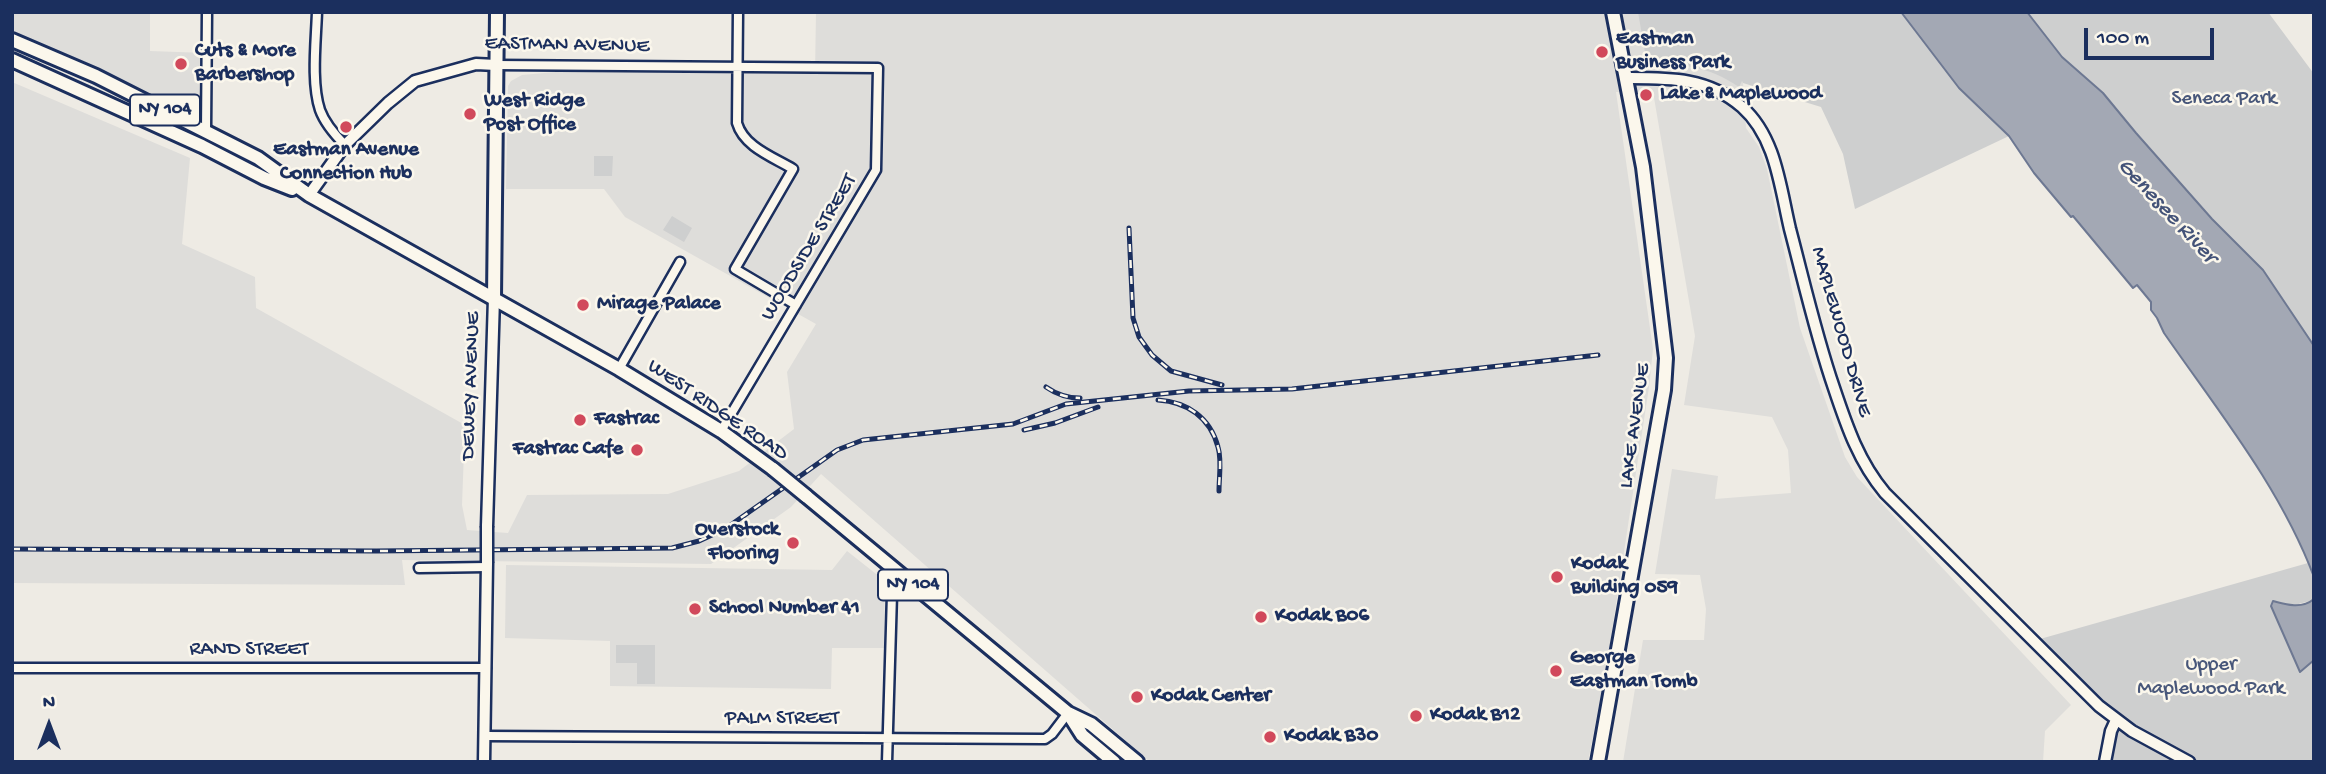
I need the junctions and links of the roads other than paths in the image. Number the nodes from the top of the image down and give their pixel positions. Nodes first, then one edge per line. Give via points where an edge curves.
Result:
1 (207, 12) edge
2 (317, 12) edge
3 (497, 12) edge
4 (738, 12) edge
5 (1613, 12) edge
6 (12, 40) edge
7 (12, 60) edge
8 (496, 65) junction
9 (737, 67) junction
10 (878, 68) joint
11 (1626, 78) junction
12 (206, 130) junction
13 (345, 145) junction
14 (309, 195) junction
15 (680, 262) dead end
16 (494, 298) junction
17 (796, 305) junction
18 (619, 369) junction
19 (721, 431) junction
20 (487, 565) junction
21 (419, 568) dead end
22 (898, 573) junction
23 (12, 668) edge
24 (486, 668) junction
25 (1068, 713) junction
26 (2116, 720) junction
27 (485, 736) junction
28 (887, 738) junction
29 (484, 762) edge
30 (887, 762) edge
31 (1114, 762) edge
32 (1137, 762) edge
33 (1598, 762) edge
34 (2105, 762) edge
35 (2189, 762) edge

1 - 12 street
2 - 13 street via 319,109
3 - 8 main road, DEWEY AVENUE
4 - 9 street
5 - 11 main road, LAKE AVENUE
6 - 12 main road, WEST RIDGE ROAD / NY 104
7 - 14 main road, WEST RIDGE ROAD / NY 104
8 - 9 street, EASTMAN AVENUE
8 - 13 street, EASTMAN AVENUE via 476,64 415,82
8 - 16 main road, DEWEY AVENUE
9 - 10 street, EASTMAN AVENUE
9 - 17 street via 739,131 752,145 793,169 735,269
10 - 17 street, WOODSIDE STREET via 876,170
11 - 26 street, MAPLEWOOD DRIVE via 1703,84 1740,105 1757,123 1772,155 1819,343 1846,426 1867,469 1885,493
11 - 33 main road, LAKE AVENUE via 1646,183 1666,367
12 - 14 main road, WEST RIDGE ROAD / NY 104 via 258,158
13 - 14 street, EASTMAN AVENUE
14 - 16 main road, WEST RIDGE ROAD / NY 104
15 - 18 street
16 - 18 main road, WEST RIDGE ROAD / NY 104
16 - 20 street, DEWEY AVENUE, bridge
17 - 19 street, WOODSIDE STREET
18 - 19 main road, WEST RIDGE ROAD / NY 104
19 - 22 main road, WEST RIDGE ROAD / NY 104, bridge
20 - 21 street
20 - 24 street, DEWEY AVENUE
22 - 25 main road, WEST RIDGE ROAD / NY 104
22 - 28 street via 892,594
23 - 24 street, RAND STREET
24 - 27 street, DEWEY AVENUE
25 - 28 street, PALM STREET via 1045,738
25 - 31 main road, WEST RIDGE ROAD / NY 104 via 1082,734
25 - 32 main road, WEST RIDGE ROAD / NY 104 via 1091,724
26 - 34 street
26 - 35 street, MAPLEWOOD DRIVE
27 - 28 street, PALM STREET
27 - 29 street, DEWEY AVENUE
28 - 30 street

